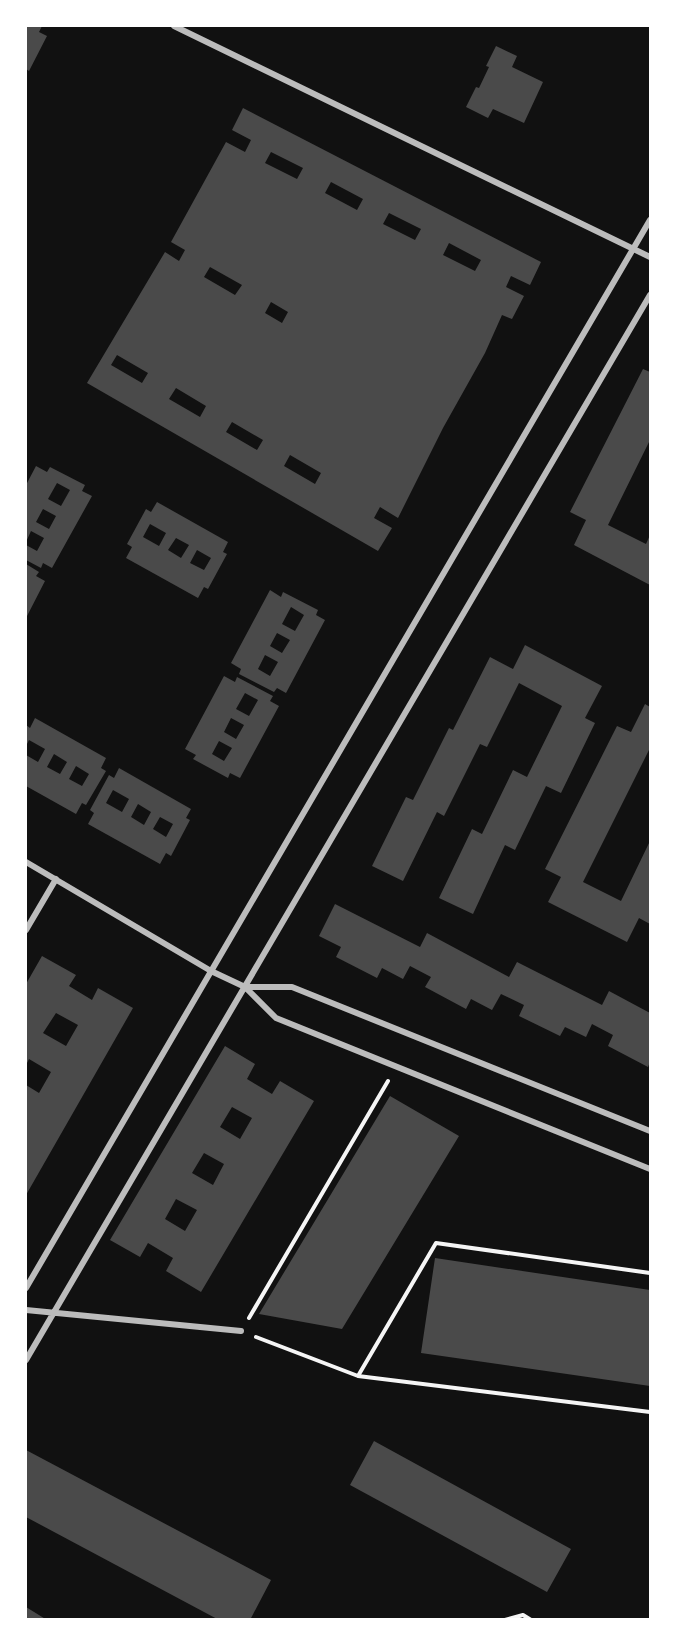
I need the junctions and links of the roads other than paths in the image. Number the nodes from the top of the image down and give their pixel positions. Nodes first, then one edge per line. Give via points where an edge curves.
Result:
1 (174, 26) edge
2 (651, 220) edge
3 (634, 249) junction
4 (651, 257) edge
5 (651, 295) edge
6 (26, 862) edge
7 (56, 879) junction
8 (26, 930) edge
9 (211, 971) junction
10 (245, 987) junction
11 (651, 1131) edge
12 (651, 1169) edge
13 (26, 1288) edge
14 (26, 1310) edge
15 (53, 1313) junction
16 (241, 1331) road end
17 (26, 1360) edge

1 - 3 street
2 - 3 street
3 - 4 street
3 - 9 street
5 - 10 street
6 - 7 street
7 - 8 street
7 - 9 street
9 - 10 street
9 - 13 street
10 - 11 street via 292,987
10 - 12 street via 276,1018
10 - 15 street
14 - 15 street
15 - 16 street
15 - 17 street

